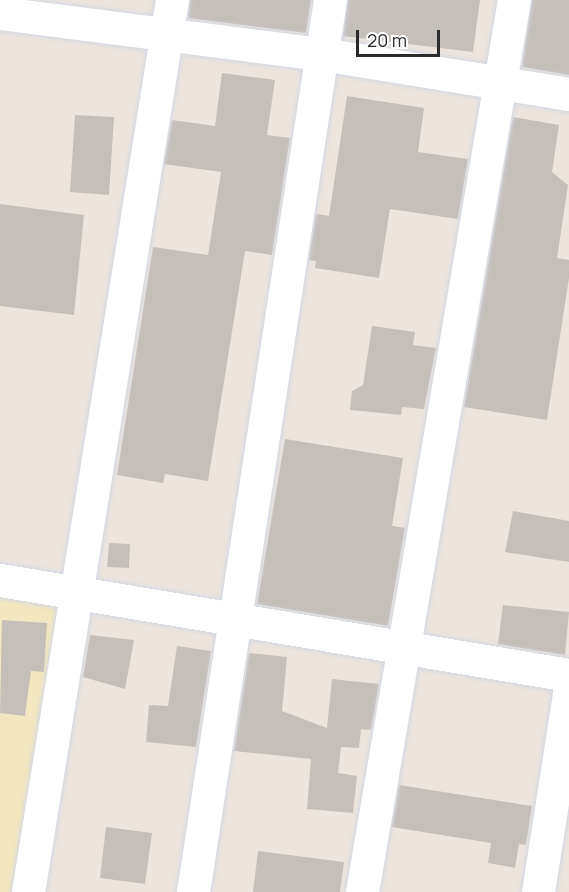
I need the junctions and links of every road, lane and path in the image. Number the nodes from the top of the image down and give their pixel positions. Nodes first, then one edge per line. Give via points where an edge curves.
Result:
1 (2, 0) edge
2 (172, 0) edge
3 (330, 0) edge
4 (514, 0) edge
5 (0, 13) edge
6 (167, 34) junction
7 (322, 54) junction
8 (501, 83) junction
9 (569, 94) edge
10 (0, 580) edge
11 (74, 592) junction
12 (232, 618) junction
13 (404, 648) junction
14 (569, 675) edge
15 (569, 693) edge
16 (28, 892) edge
17 (192, 892) edge
18 (362, 892) edge
19 (538, 892) edge

1 - 5 street
2 - 6 street
3 - 7 street
4 - 8 street
5 - 6 street
6 - 7 street
6 - 11 street
7 - 8 street
7 - 12 street
8 - 9 street
8 - 13 street
10 - 11 street
11 - 12 street
11 - 16 street
12 - 13 street
12 - 17 street
13 - 14 street
13 - 18 street
15 - 19 street

